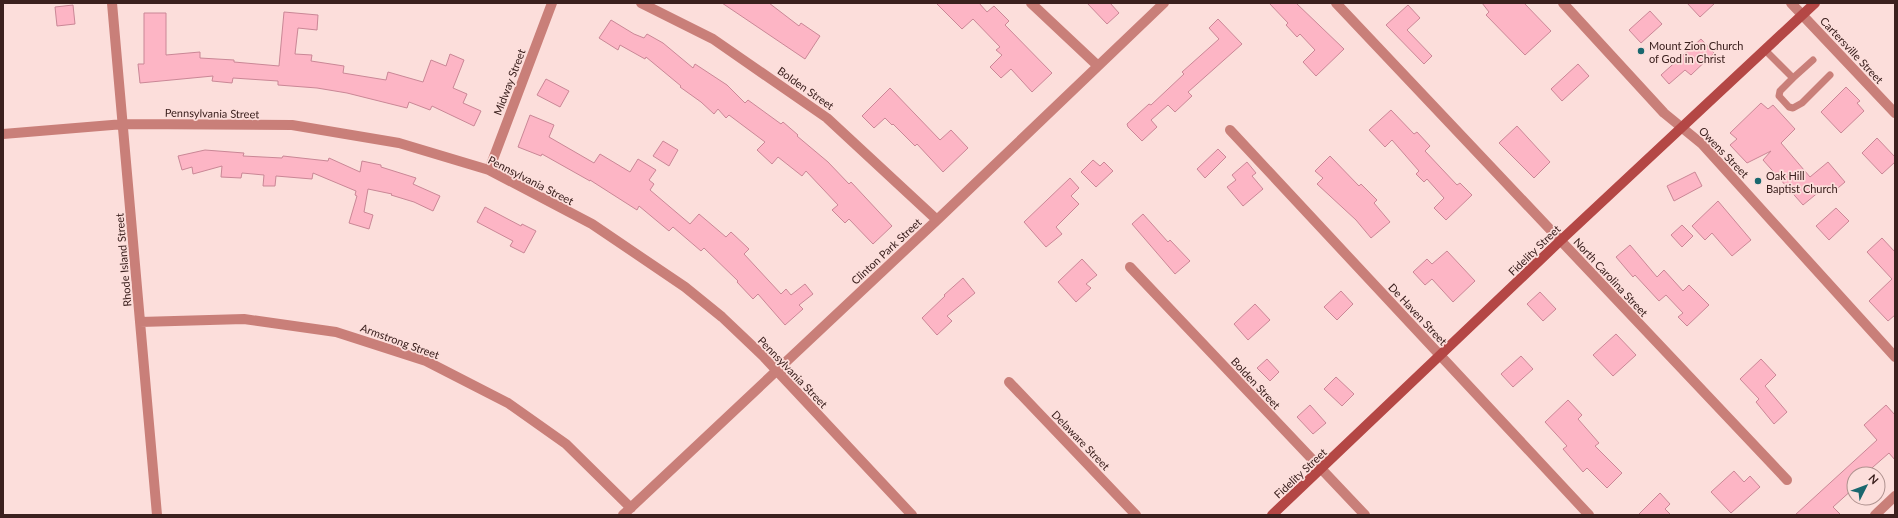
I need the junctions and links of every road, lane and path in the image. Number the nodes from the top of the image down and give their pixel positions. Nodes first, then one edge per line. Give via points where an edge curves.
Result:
1 (112, 3) edge
2 (552, 3) edge
3 (641, 3) edge
4 (1031, 3) edge
5 (1164, 3) edge
6 (1336, 3) edge
7 (1563, 3) edge
8 (1791, 3) edge
9 (1815, 3) edge
10 (1802, 15) junction
11 (1765, 50) junction
12 (1813, 60) dead end
13 (1098, 66) junction
14 (1830, 75) dead end
15 (1793, 78) junction
16 (1895, 113) edge
17 (124, 124) junction
18 (1683, 128) junction
19 (1230, 130) dead end
20 (3, 134) edge
21 (489, 170) junction
22 (937, 220) junction
23 (1560, 241) junction
24 (1130, 267) dead end
25 (140, 322) junction
26 (1441, 356) junction
27 (1895, 357) edge
28 (777, 371) junction
29 (1009, 382) dead end
30 (1321, 469) junction
31 (1787, 480) dead end
32 (1895, 496) edge
33 (631, 508) junction
34 (157, 515) edge
35 (623, 515) edge
36 (912, 515) edge
37 (1136, 515) edge
38 (1272, 515) edge
39 (1365, 515) edge
40 (1589, 515) edge
41 (1875, 515) edge

1 - 17 street, Rhode Island Street
2 - 21 street, Midway Street
3 - 22 street, Bolden Street via 713,39 827,118
4 - 13 street
5 - 13 street, Clinton Park Street
6 - 23 street, North Carolina Street
7 - 18 street, Owens Street via 1664,112
8 - 10 street, Cartersville Street
9 - 10 main road, Fidelity Street
10 - 11 main road, Fidelity Street
10 - 16 street, Cartersville Street
11 - 15 lane
11 - 18 main road, Fidelity Street
12 - 15 lane
13 - 22 street, Clinton Park Street
14 - 15 lane via 1802,103 1793,108 1780,96 1780,91
17 - 20 street, Pennsylvania Street
17 - 21 street, Pennsylvania Street via 292,125 399,143
17 - 25 street, Rhode Island Street
18 - 23 main road, Fidelity Street
18 - 27 street, Owens Street via 1702,144
19 - 26 street, De Haven Street
21 - 28 street, Pennsylvania Street via 592,224 685,287 722,317
22 - 28 street, Clinton Park Street
23 - 26 main road, Fidelity Street
23 - 31 street, North Carolina Street
24 - 30 street, Bolden Street
25 - 33 street, Armstrong Street via 252,320 336,332 426,361 508,403 559,440
25 - 34 street, Rhode Island Street
26 - 30 main road, Fidelity Street
26 - 40 street, De Haven Street
28 - 33 street, Clinton Park Street
28 - 36 street, Pennsylvania Street
29 - 37 street, Delaware Street
30 - 38 main road, Fidelity Street
30 - 39 street, Bolden Street
32 - 41 street
33 - 35 street, Clinton Park Street

